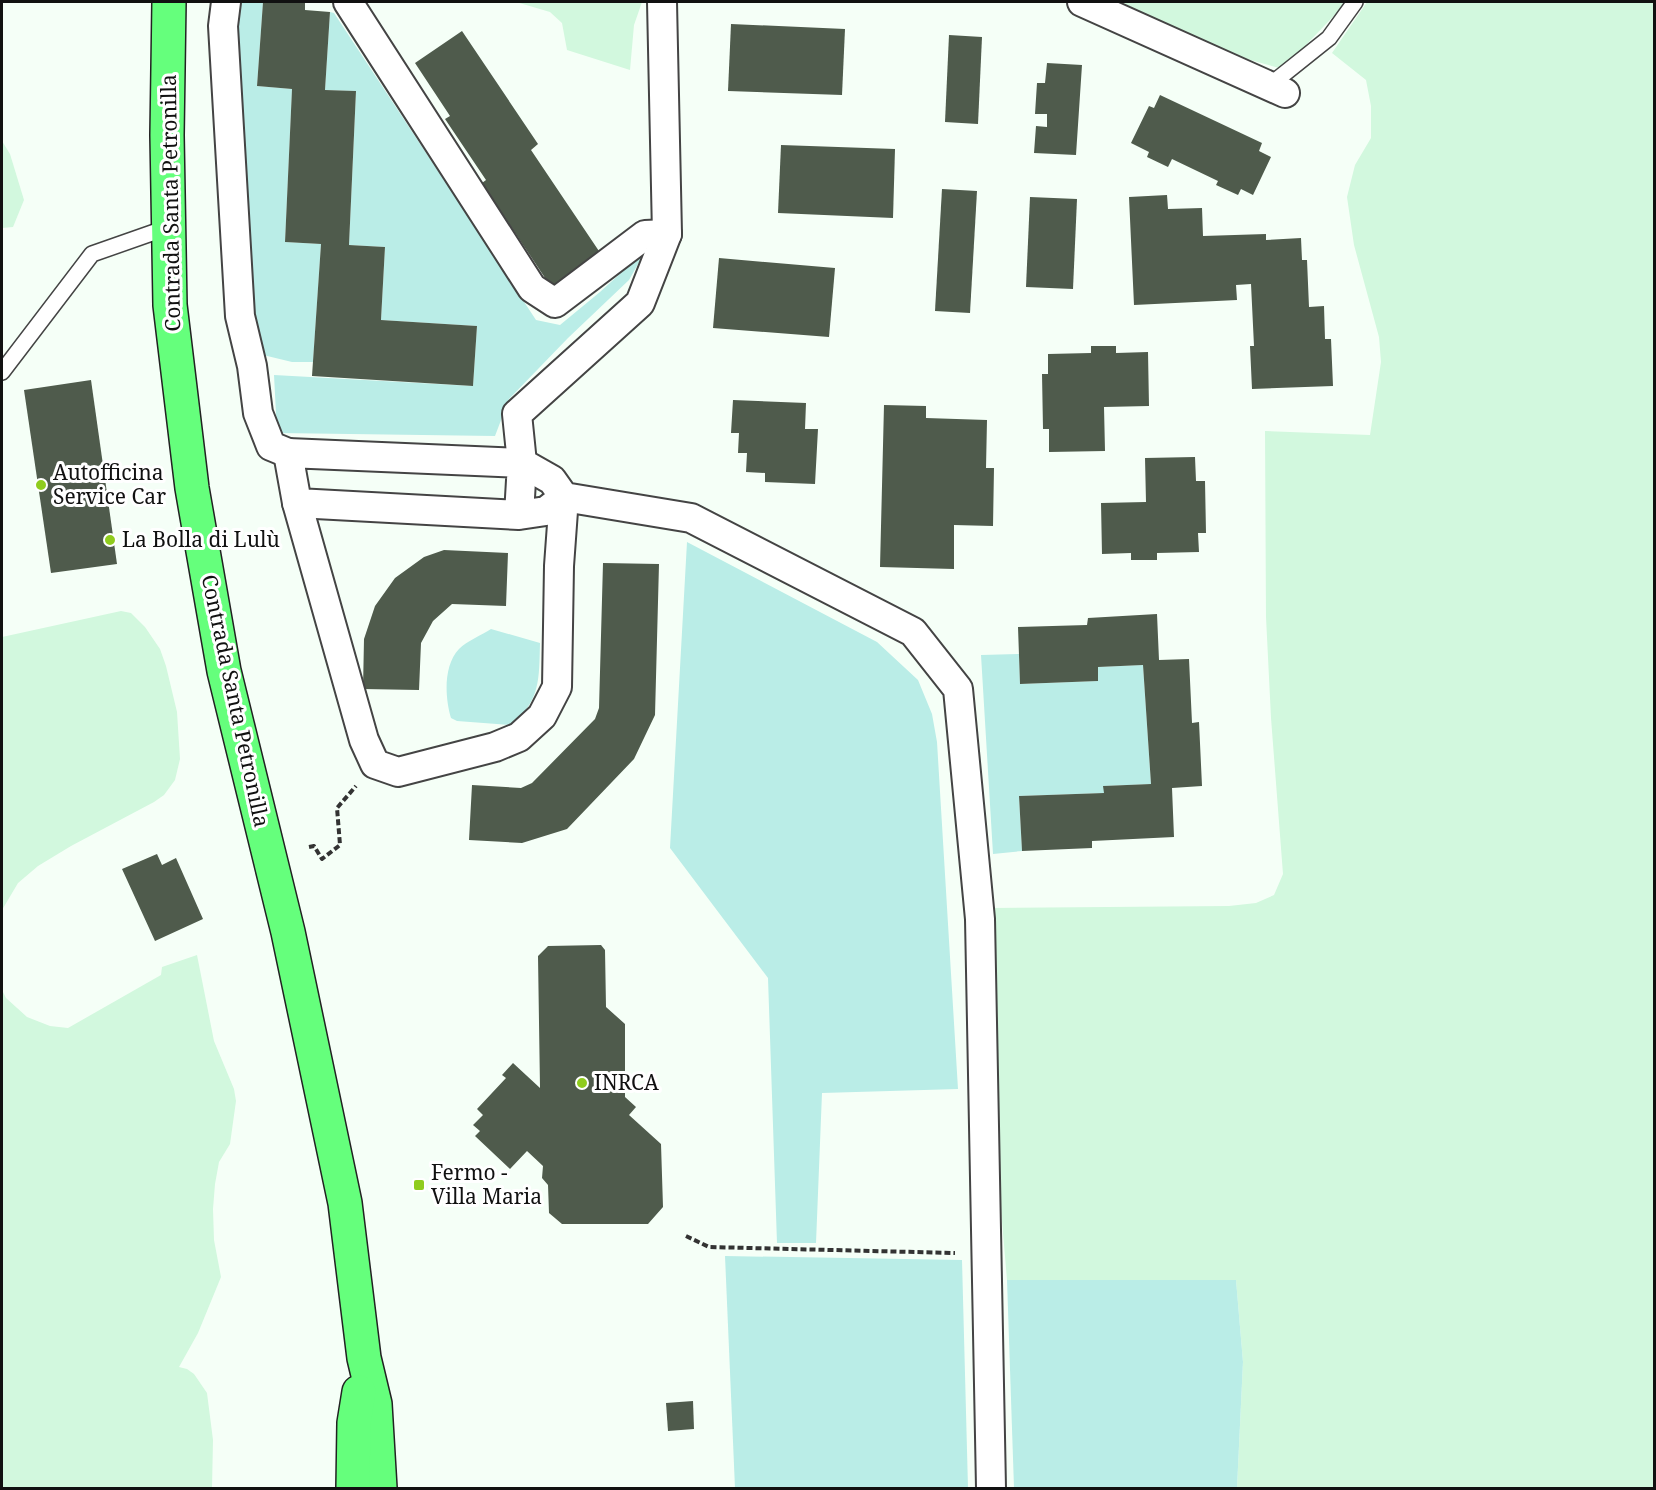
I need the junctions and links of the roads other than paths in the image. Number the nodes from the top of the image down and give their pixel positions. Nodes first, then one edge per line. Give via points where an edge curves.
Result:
1 (169, 2) edge
2 (226, 2) edge
3 (348, 2) edge
4 (662, 2) edge
5 (1083, 2) edge
6 (1355, 2) edge
7 (1277, 89) joint
8 (169, 227) junction
9 (667, 234) junction
10 (2, 372) edge
11 (288, 453) junction
12 (522, 463) junction
13 (564, 497) junction
14 (297, 503) junction
15 (519, 515) junction
16 (364, 1358) junction
17 (353, 1488) edge
18 (380, 1488) edge
19 (991, 1488) edge

1 - 8 main road, Contrada Santa Petronilla
2 - 11 street via 223,26 240,316 258,413 271,446
3 - 9 street via 532,288 555,303 645,235
4 - 9 street
5 - 7 street
6 - 7 lane via 1329,38
8 - 10 lane via 92,254
8 - 16 main road, Contrada Santa Petronilla via 170,304 202,546 224,671 288,932 345,1203
9 - 12 street via 640,303 516,414
11 - 12 street
11 - 14 street
12 - 13 street via 552,480
12 - 15 street
13 - 14 street via 558,687 542,716 519,737 495,747 398,772 375,764 363,740
13 - 15 street via 546,512
13 - 19 street via 691,518 913,632 958,689 980,919
14 - 15 street
16 - 17 main road, Contrada Santa Petronilla via 354,1423
16 - 18 main road, Contrada Santa Petronilla via 375,1404

